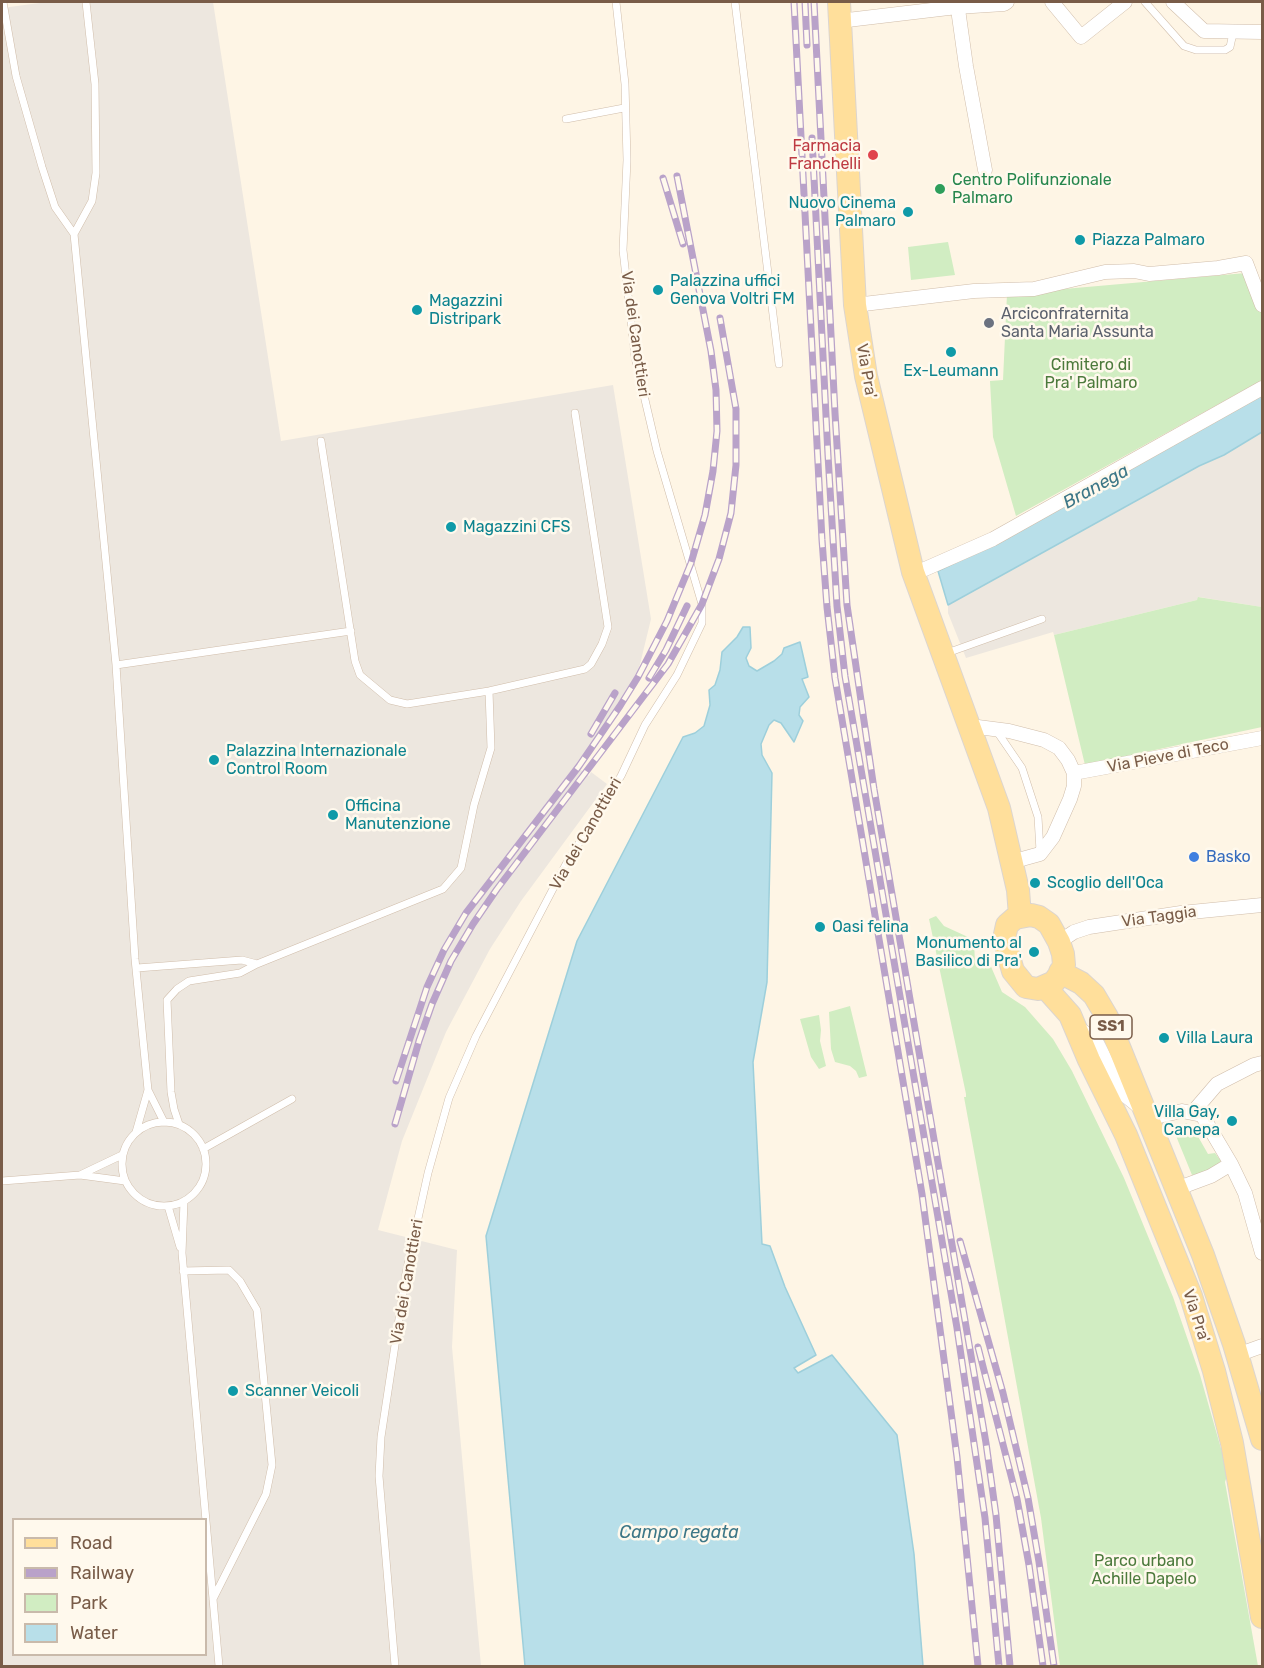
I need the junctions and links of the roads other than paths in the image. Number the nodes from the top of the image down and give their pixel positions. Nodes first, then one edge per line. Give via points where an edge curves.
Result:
1 (3, 2) edge
2 (86, 2) edge
3 (616, 2) edge
4 (735, 2) edge
5 (1007, 2) edge
6 (1052, 2) edge
7 (1125, 2) edge
8 (1145, 2) edge
9 (1173, 2) edge
10 (957, 4) edge
11 (839, 11) edge
12 (1263, 32) edge
13 (1233, 33) junction
14 (624, 108) junction
15 (566, 119) dead end
16 (985, 170) dead end
17 (74, 234) junction
18 (855, 305) junction
19 (1263, 305) edge
20 (779, 364) dead end
21 (1263, 388) edge
22 (575, 413) dead end
23 (321, 441) dead end
24 (914, 575) junction
25 (1042, 619) dead end
26 (351, 631) junction
27 (942, 655) junction
28 (116, 665) junction
29 (489, 691) junction
30 (970, 726) junction
31 (996, 730) junction
32 (1263, 738) edge
33 (1074, 773) junction
34 (1040, 854) junction
35 (1011, 862) junction
36 (1263, 905) edge
37 (1020, 916) junction
38 (1059, 942) junction
39 (257, 964) junction
40 (136, 968) junction
41 (1053, 980) junction
42 (1077, 1031) junction
43 (1258, 1064) edge
44 (148, 1090) junction
45 (292, 1099) dead end
46 (1151, 1112) junction
47 (1193, 1112) junction
48 (164, 1122) junction
49 (179, 1124) junction
50 (136, 1132) junction
51 (203, 1149) junction
52 (122, 1155) junction
53 (1231, 1164) junction
54 (80, 1175) junction
55 (2, 1181) edge
56 (124, 1181) junction
57 (1176, 1189) junction
58 (184, 1201) junction
59 (168, 1206) junction
60 (182, 1253) junction
61 (1263, 1253) edge
62 (183, 1271) junction
63 (1263, 1346) edge
64 (1237, 1355) junction
65 (1263, 1439) edge
66 (206, 1518) edge
67 (207, 1533) edge
68 (213, 1599) junction
69 (1263, 1617) edge
70 (219, 1666) edge
71 (395, 1666) edge

1 - 17 lane via 16,76 42,167 55,207
2 - 17 lane via 95,84 96,173 92,201
3 - 14 lane, Via dei Canottieri
4 - 20 lane
5 - 10 street
6 - 7 street via 1081,37
8 - 13 lane via 1184,46 1225,50 1230,47
9 - 13 street via 1204,31
10 - 11 street
10 - 16 street
11 - 18 main road, Via Pra'
12 - 13 street
14 - 15 lane
14 - 71 lane, Via dei Canottieri via 627,159 623,250 635,357 657,450 702,604 702,623 621,776 566,864 476,1035 449,1098 406,1273 381,1437 379,1476
17 - 28 lane
18 - 19 street via 974,291 1034,289 1105,272 1149,274 1246,263
18 - 24 main road, Via Pra' via 870,396
21 - 24 street via 993,539
22 - 29 lane via 608,627 585,669
23 - 26 lane
24 - 27 main road, Via Pra'
25 - 27 lane
26 - 28 lane
26 - 29 lane via 360,675 390,700 407,704
27 - 30 main road, Via Pra'
28 - 40 lane
29 - 39 lane via 491,748 461,868 443,889
30 - 31 street
30 - 35 main road, Via Pra' via 994,792
31 - 33 street via 1044,740 1059,748
31 - 34 lane via 1022,768 1038,817
32 - 33 street, Via Pieve di Teco
33 - 34 street via 1070,799 1053,837
34 - 35 street
35 - 37 main road, Via Pra'
36 - 38 street, Via Taggia via 1089,927
37 - 38 main road via 1044,919
37 - 41 main road via 1005,931 1005,947 1013,971 1026,987 1038,989
38 - 41 main road via 1064,965
39 - 40 lane via 242,960
39 - 49 lane via 240,973 189,981 167,1000 171,1092
40 - 44 lane
41 - 42 main road, Via Pra'
41 - 46 main road, Via Pra' / SS1 via 1080,983 1094,994
42 - 46 street, Via Pra' via 1096,1041 1121,1092
42 - 69 main road, Via Pra' via 1126,1135 1191,1296 1233,1443
43 - 47 street via 1217,1084
44 - 48 lane
44 - 50 lane
45 - 51 lane
46 - 47 street
46 - 57 main road, Via Pra'
47 - 53 street via 1202,1115
48 - 49 lane
48 - 50 lane
49 - 51 lane via 198,1139
50 - 52 lane
51 - 58 lane via 205,1176 199,1188
52 - 54 lane
52 - 56 lane
53 - 57 street
53 - 61 street via 1245,1193
54 - 55 lane
54 - 56 lane
56 - 59 lane via 136,1197 149,1204
57 - 64 main road, Via Pra'
58 - 59 lane
58 - 60 lane
59 - 60 lane
60 - 62 lane
62 - 66 lane
62 - 68 lane via 229,1270 257,1310 272,1465 266,1494
63 - 64 street
64 - 65 main road, Via Pra'
67 - 68 lane
68 - 70 lane

